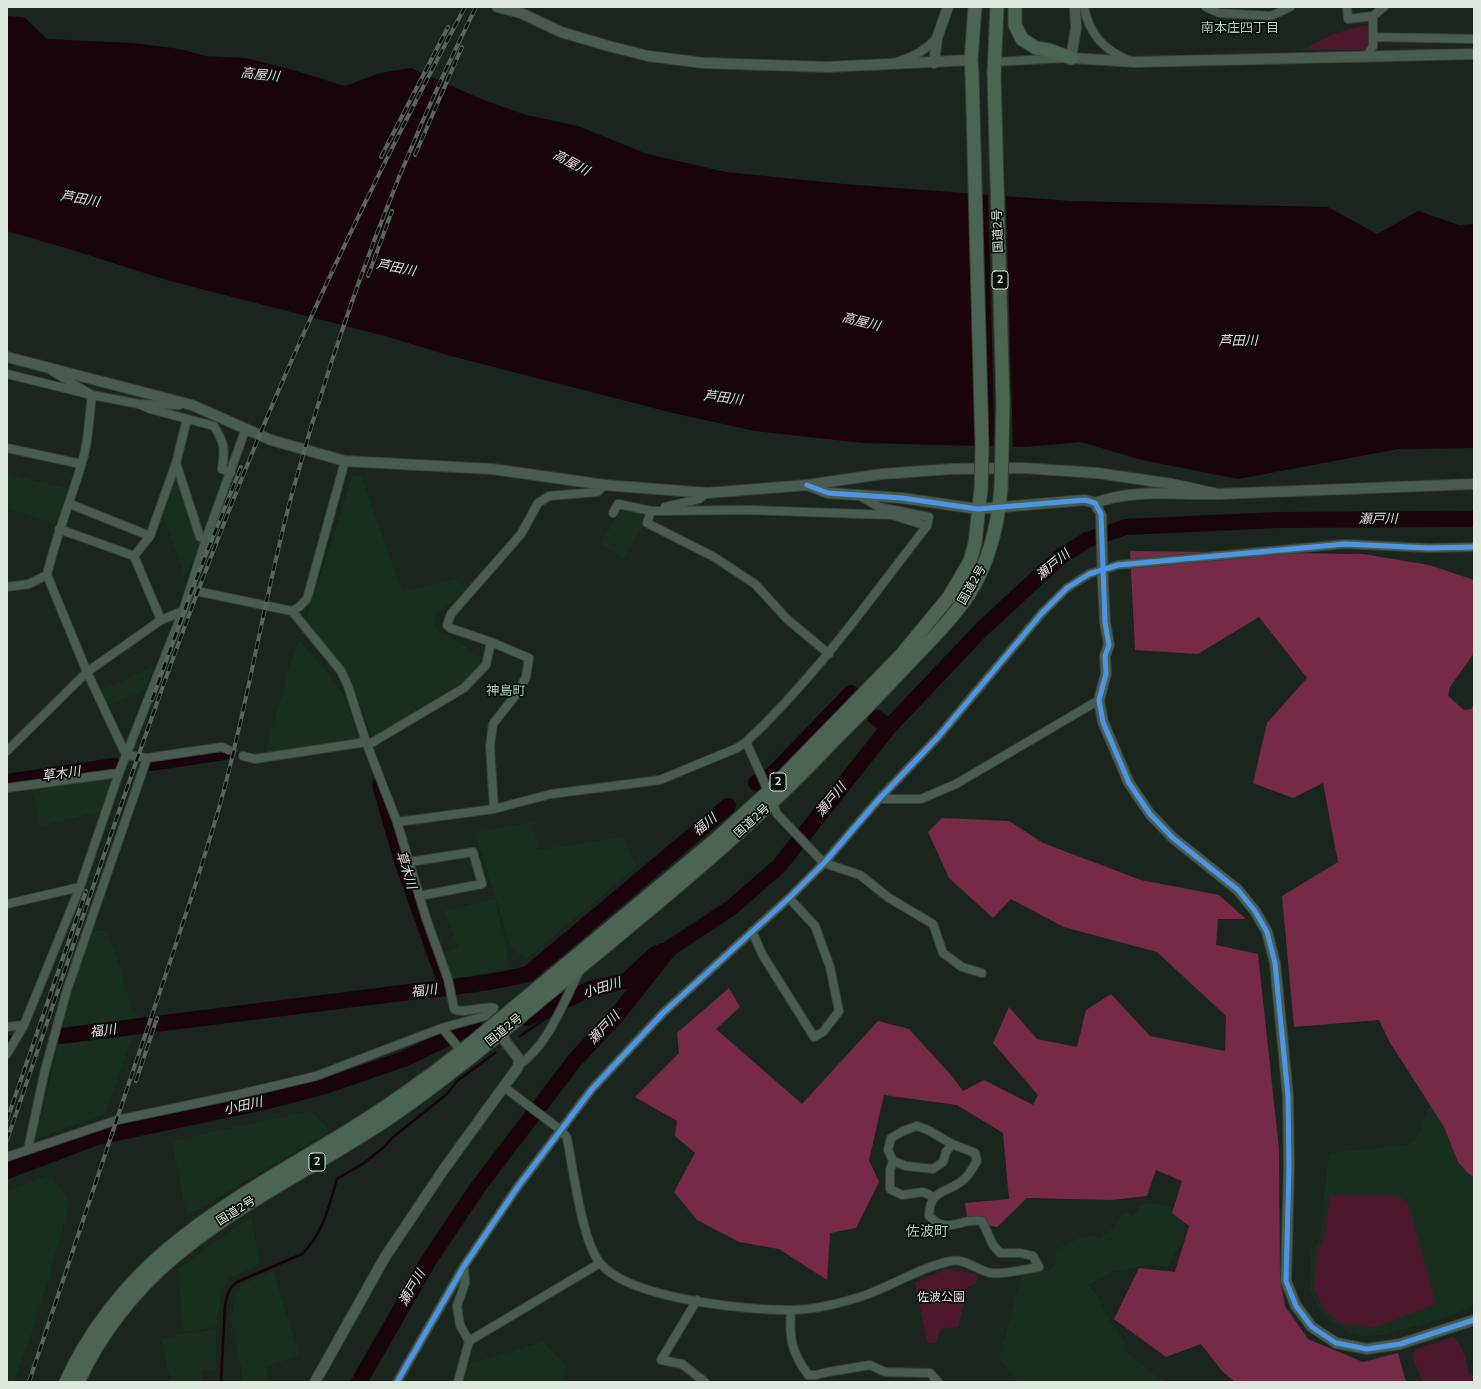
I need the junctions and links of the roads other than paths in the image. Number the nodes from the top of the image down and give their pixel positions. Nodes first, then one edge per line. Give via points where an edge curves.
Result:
1 (497, 7) edge
2 (948, 7) edge
3 (975, 7) edge
4 (997, 7) edge
5 (1015, 7) edge
6 (1075, 7) edge
7 (1084, 7) edge
8 (1206, 7) edge
9 (1290, 7) edge
10 (1347, 7) edge
11 (1384, 7) edge
12 (522, 10) edge
13 (1373, 16) junction
14 (1373, 37) junction
15 (937, 38) junction
16 (1474, 39) edge
17 (1474, 54) edge
18 (1366, 56) junction
19 (1071, 58) junction
20 (971, 60) junction
21 (1135, 62) junction
22 (934, 63) junction
23 (873, 66) junction
24 (994, 67) junction
25 (7, 357) edge
26 (44, 366) junction
27 (7, 374) edge
28 (92, 395) junction
29 (139, 404) junction
30 (192, 405) junction
31 (187, 418) junction
32 (246, 428) junction
33 (7, 448) edge
34 (345, 461) junction
35 (176, 463) junction
36 (81, 464) junction
37 (231, 473) junction
38 (1159, 482) junction
39 (1474, 484) edge
40 (605, 485) junction
41 (807, 485) junction
42 (707, 493) junction
43 (858, 494) junction
44 (1142, 494) junction
45 (1218, 494) junction
46 (1095, 503) junction
47 (70, 504) junction
48 (999, 508) junction
49 (978, 509) junction
50 (651, 511) junction
51 (613, 513) dead end
52 (926, 526) junction
53 (60, 530) junction
54 (150, 536) junction
55 (206, 540) junction
56 (1474, 547) edge
57 (134, 556) junction
58 (47, 575) junction
59 (7, 587) edge
60 (191, 590) junction
61 (183, 611) junction
62 (292, 611) junction
63 (161, 620) junction
64 (491, 642) junction
65 (829, 654) junction
66 (87, 672) junction
67 (1099, 700) junction
68 (746, 742) junction
69 (367, 743) junction
70 (229, 750) tunnel mouth
71 (7, 752) edge
72 (126, 755) junction
73 (243, 756) tunnel mouth
74 (147, 758) junction
75 (119, 773) junction
76 (7, 788) edge
77 (769, 794) junction
78 (879, 799) junction
79 (494, 809) junction
80 (397, 822) junction
81 (822, 861) junction
82 (409, 862) junction
83 (80, 887) junction
84 (420, 896) junction
85 (789, 898) junction
86 (7, 904) edge
87 (752, 931) junction
88 (582, 966) junction
89 (982, 973) dead end
90 (494, 1008) junction
91 (24, 1026) junction
92 (500, 1026) junction
93 (7, 1028) edge
94 (444, 1030) junction
95 (461, 1051) junction
96 (7, 1054) edge
97 (519, 1065) junction
98 (507, 1090) junction
99 (561, 1129) junction
100 (952, 1144) junction
101 (28, 1149) junction
102 (7, 1157) edge
103 (893, 1162) junction
104 (934, 1197) junction
105 (600, 1264) junction
106 (464, 1266) junction
107 (697, 1300) junction
108 (792, 1310) junction
109 (1474, 1320) edge
110 (469, 1341) junction
111 (66, 1382) edge
112 (78, 1382) edge
113 (315, 1382) edge
114 (397, 1382) edge
115 (458, 1382) edge
116 (705, 1382) edge
117 (938, 1382) edge

1 - 12 street
2 - 15 street
3 - 20 highway, 国道2号 / 2
4 - 24 highway, 国道2号 / 2
5 - 19 highway via 1014,25 1022,39 1036,48
6 - 19 street via 1076,28
7 - 21 street via 1094,36 1107,49
8 - 9 street via 1219,13 1271,16
10 - 13 street via 1348,18
11 - 13 street
12 - 23 street via 561,32 648,56 745,66
13 - 14 street
14 - 16 street
14 - 18 street via 1373,46
15 - 22 street
15 - 23 street via 926,50 908,59
17 - 18 street
18 - 21 street
19 - 21 street
19 - 24 street
20 - 22 street
20 - 49 highway, 国道2号 / 2, bridge via 982,446
22 - 23 street
24 - 48 highway, 国道2号 / 2, bridge via 1003,405
25 - 26 street
26 - 28 street
26 - 30 street
27 - 28 street
28 - 29 street
28 - 36 street
29 - 30 street
29 - 31 street
30 - 32 street
31 - 35 street
31 - 37 street via 214,426 223,440 225,449 222,469
32 - 34 street via 271,440
32 - 37 street
33 - 36 street
34 - 40 street via 492,469
34 - 62 street via 307,599
35 - 54 street
35 - 55 street via 200,537
36 - 47 street
37 - 55 street
38 - 41 street via 1097,473 1023,468 951,469
38 - 44 street via 1155,488
38 - 45 street
39 - 45 street
40 - 42 street
40 - 64 street via 597,492 549,496 538,503 520,534 451,614 447,626
41 - 42 street
41 - 43 street via 828,494
42 - 50 street via 699,499
43 - 49 street
43 - 52 street via 879,507 929,517
44 - 45 street
44 - 46 street via 1112,497
46 - 48 street via 1086,500
46 - 67 street, bridge via 1100,514 1105,622 1109,645 1105,656 1106,674
47 - 53 street
47 - 54 street
48 - 49 street
48 - 77 highway, 国道2号 / 2 via 989,554 958,610 865,710
49 - 77 highway, 国道2号 / 2 via 975,543 970,561 949,597 902,654
50 - 51 street via 618,504
50 - 52 street via 748,510 892,515
50 - 65 street via 647,523 714,557 755,584 787,619
52 - 65 street
53 - 57 street
53 - 58 street
54 - 57 street
55 - 60 street
56 - 78 street via 1429,548 1346,544 1118,565 1089,574 1067,588 1042,613 938,737
57 - 63 street
58 - 59 street via 29,584
58 - 66 street
60 - 61 street
60 - 62 street
61 - 63 street
61 - 72 street
62 - 69 street via 341,671
63 - 66 street
64 - 69 street via 486,665 464,688
64 - 79 street via 529,658 526,677 494,724 490,746
65 - 68 street via 774,716
66 - 71 street
66 - 72 street
67 - 78 street via 956,784 921,799
67 - 109 street via 1103,722 1126,776 1150,814 1173,838 1238,890 1255,911 1267,932 1275,963 1288,1096 1290,1167 1286,1281 1296,1306 1312,1327 1336,1343 1367,1349 1400,1344
68 - 77 street
68 - 79 street via 660,780 551,794
69 - 73 street via 255,759
69 - 80 street
70 - 74 street via 222,747
72 - 74 street
72 - 75 street
74 - 101 street via 67,990 45,1070
75 - 76 street
75 - 83 street
77 - 81 street
77 - 88 highway, 国道2号 / 2 via 725,845
77 - 92 highway, 国道2号 / 2
78 - 81 street
79 - 80 street
80 - 82 street
81 - 85 street
81 - 89 street via 860,876 889,898 933,924 943,953 962,967
82 - 84 street
82 - 84 street via 473,852 482,884
83 - 86 street
83 - 91 street
84 - 90 street via 448,979 454,1009 458,1012
85 - 87 street
85 - 87 street via 815,926 830,967 839,1011 823,1032 814,1037 762,954
87 - 99 street via 663,1013 592,1089
88 - 92 highway, 国道2号 / 2
88 - 97 street via 547,1035
90 - 92 street
90 - 94 street via 485,1016
91 - 93 street
91 - 96 street
92 - 95 highway, 国道2号 / 2
92 - 97 street via 505,1041 519,1059
94 - 95 street
94 - 101 street via 316,1076 236,1096 123,1118
95 - 111 highway, 国道2号 / 2 via 381,1110 215,1212 166,1249 138,1274 113,1304 91,1335
95 - 112 highway, 国道2号 / 2 via 388,1118 239,1209 187,1246 121,1310
97 - 98 street
98 - 99 street
98 - 113 street via 444,1169 385,1257
99 - 105 street via 567,1138 586,1234
99 - 106 street
100 - 103 street via 943,1162 933,1169
100 - 103 street via 917,1126 891,1138 888,1150
100 - 104 street via 975,1153 977,1161 963,1181
101 - 102 street
103 - 104 street via 890,1170 890,1189 902,1195 923,1192
104 - 108 street via 929,1216 936,1224 956,1226 970,1220 982,1221 993,1245 1000,1253 1033,1256 1040,1267 991,1273 953,1260 896,1281 874,1293 826,1306
105 - 107 street via 620,1279 648,1292
105 - 110 street
106 - 110 street via 465,1283 457,1306 460,1325
106 - 114 street
107 - 108 street via 721,1305
107 - 116 street via 661,1360 682,1364
108 - 117 street via 791,1344 798,1361 808,1374 870,1365 885,1372 930,1373
110 - 115 street

